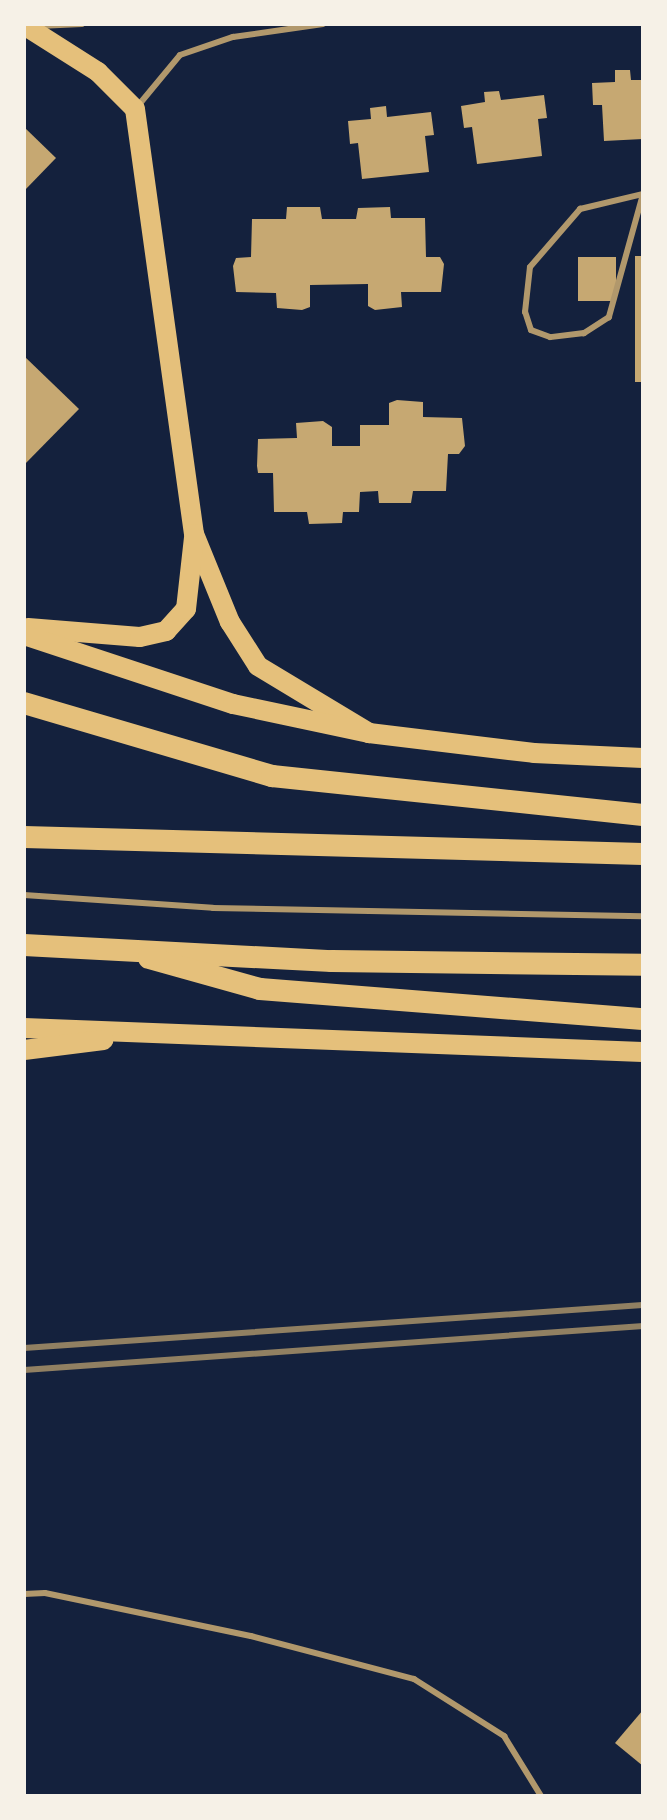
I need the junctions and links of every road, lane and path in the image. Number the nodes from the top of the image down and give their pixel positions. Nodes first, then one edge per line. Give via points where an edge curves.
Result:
1 (82, 24) edge
2 (323, 24) edge
3 (26, 26) edge
4 (135, 109) junction
5 (643, 193) edge
6 (194, 534) junction
7 (24, 627) edge
8 (24, 635) edge
9 (24, 703) edge
10 (369, 733) junction
11 (643, 758) edge
12 (643, 815) edge
13 (24, 837) edge
14 (643, 854) edge
15 (24, 895) edge
16 (643, 916) edge
17 (24, 945) edge
18 (129, 951) junction
19 (643, 965) edge
20 (643, 1019) edge
21 (24, 1028) edge
22 (178, 1031) junction
23 (24, 1050) edge
24 (643, 1052) edge
25 (24, 1594) edge
26 (541, 1796) edge

1 - 3 lane
2 - 4 lane via 233,37 180,55
3 - 4 main road via 98,72
4 - 6 main road
5 - 5 lane via 609,317 584,333 550,337 531,330 525,312 530,267 580,209
6 - 7 main road via 186,609 166,631 140,637
6 - 10 main road via 230,622 258,666
8 - 10 main road via 233,704
9 - 12 highway via 272,776
10 - 11 main road via 534,753
13 - 14 highway
15 - 16 lane via 213,908
17 - 18 highway
18 - 19 highway via 332,961
18 - 20 highway via 180,970 260,989
21 - 22 main road
22 - 23 main road
22 - 24 main road
25 - 26 lane via 45,1593 251,1636 414,1679 504,1736

